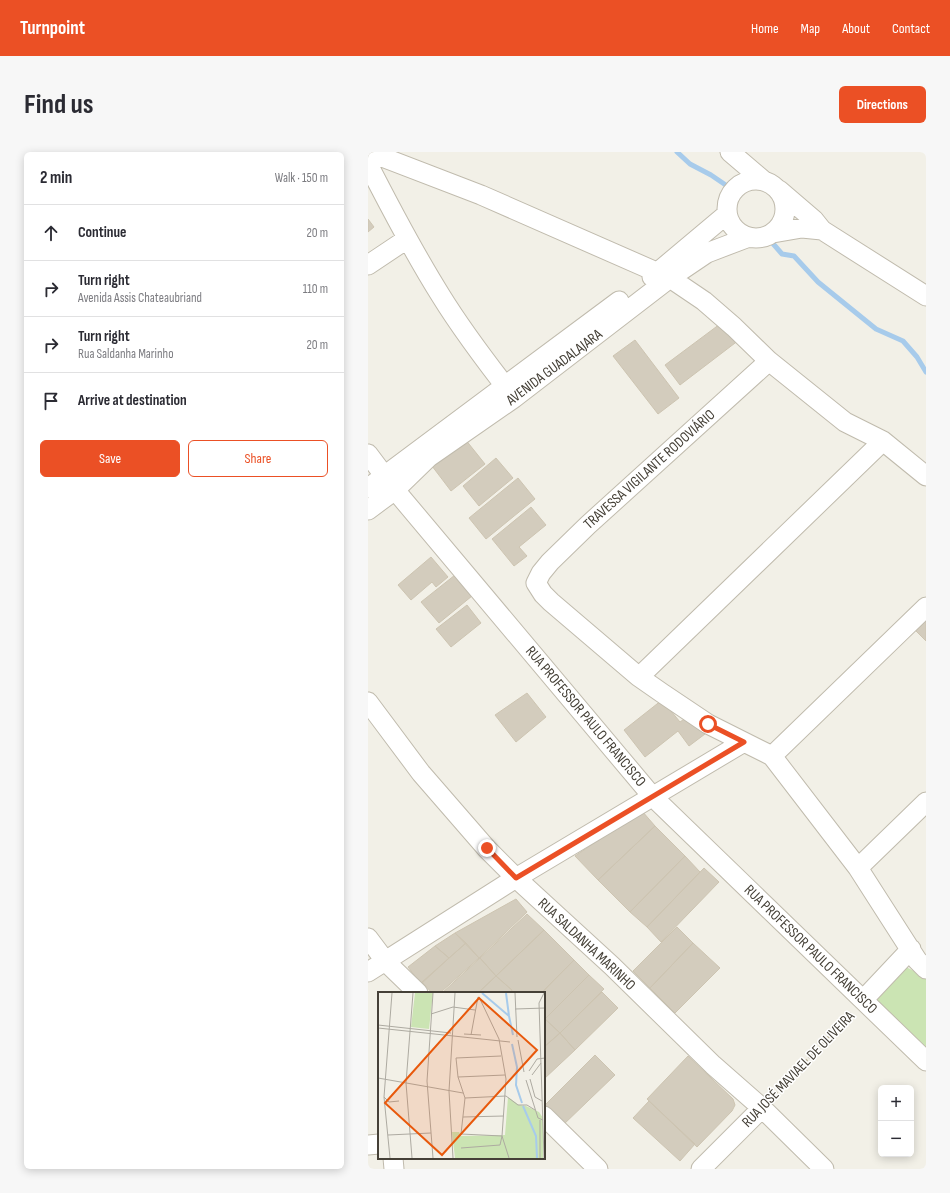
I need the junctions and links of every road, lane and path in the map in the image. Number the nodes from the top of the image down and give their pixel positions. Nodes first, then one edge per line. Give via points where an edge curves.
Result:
1 (369, 152) edge
2 (729, 152) edge
3 (368, 164) edge
4 (771, 185) junction
5 (734, 190) junction
6 (728, 214) junction
7 (822, 230) junction
8 (773, 234) junction
9 (749, 237) junction
10 (407, 239) junction
11 (368, 265) edge
12 (664, 275) junction
13 (926, 296) edge
14 (769, 361) junction
15 (509, 392) junction
16 (883, 441) junction
17 (368, 454) edge
18 (926, 476) edge
19 (390, 483) junction
20 (368, 488) edge
21 (368, 510) edge
22 (926, 606) edge
23 (639, 677) junction
24 (368, 702) edge
25 (744, 742) junction
26 (772, 756) junction
27 (652, 796) junction
28 (926, 802) edge
29 (858, 868) junction
30 (516, 878) junction
31 (368, 938) edge
32 (911, 949) junction
33 (386, 962) junction
34 (926, 970) edge
35 (368, 972) edge
36 (417, 992) edge
37 (863, 1000) junction
38 (926, 1061) edge
39 (762, 1108) junction
40 (545, 1117) edge
41 (378, 1144) edge
42 (368, 1145) edge
43 (392, 1159) edge
44 (394, 1169) edge
45 (598, 1169) edge
46 (700, 1169) edge
47 (824, 1169) edge

1 - 12 street via 481,195
2 - 4 street
2 - 5 street
3 - 10 street
4 - 5 street via 756,180 748,181
4 - 7 street via 814,220
4 - 8 street via 785,204 786,212 779,228
5 - 6 street via 729,198
6 - 9 street via 735,229
6 - 12 street
7 - 8 street via 802,228
7 - 13 street
8 - 9 street
9 - 12 street via 708,253
10 - 11 street
10 - 15 street via 441,296
12 - 14 street via 704,301
12 - 15 street
14 - 16 street via 845,422
14 - 23 street, TRAVESSA VIGILANTE RODOVIÁRIO via 588,525 550,562 536,583 551,602
15 - 19 street
16 - 18 street
16 - 23 street
17 - 19 street, RUA PROFESSOR PAULO FRANCISCO
19 - 20 street
19 - 21 street
19 - 27 street, RUA PROFESSOR PAULO FRANCISCO
22 - 26 street
23 - 25 street via 708,724
24 - 30 street, RUA SALDANHA MARINHO via 421,773
25 - 26 street
25 - 27 street
26 - 29 street
27 - 30 street
27 - 37 street, RUA PROFESSOR PAULO FRANCISCO
28 - 29 street
29 - 32 street
30 - 33 street
30 - 39 street, RUA SALDANHA MARINHO via 612,966 713,1065
31 - 33 street
32 - 34 street
32 - 37 street, RUA JOSÉ MAVIAEL DE OLIVEIRA
33 - 35 street
33 - 36 street
37 - 38 street, RUA PROFESSOR PAULO FRANCISCO
37 - 39 path, RUA JOSÉ MAVIAEL DE OLIVEIRA
39 - 46 street, RUA JOSÉ MAVIAEL DE OLIVEIRA
39 - 47 street, RUA SALDANHA MARINHO
40 - 45 street
41 - 42 street
43 - 44 street

